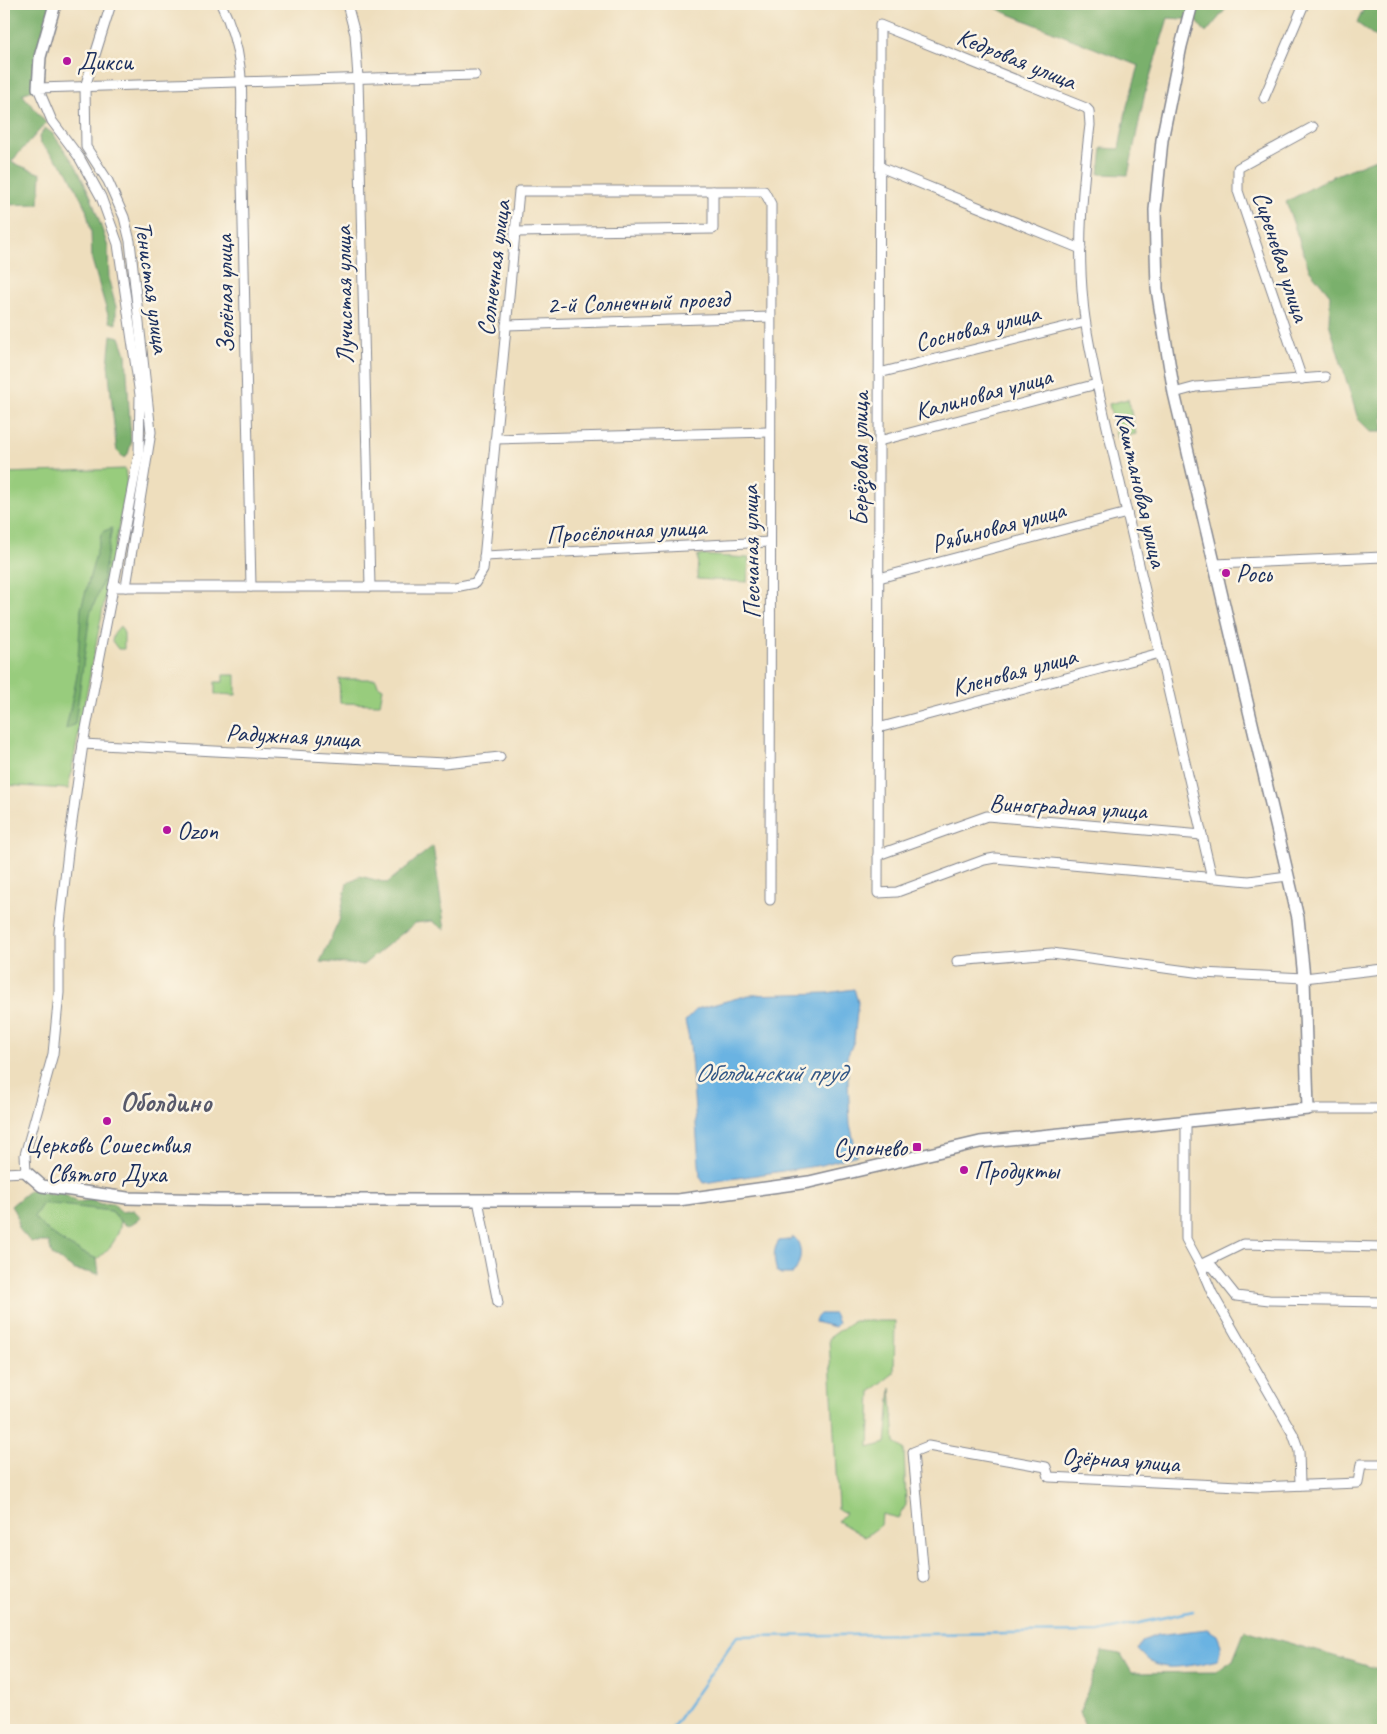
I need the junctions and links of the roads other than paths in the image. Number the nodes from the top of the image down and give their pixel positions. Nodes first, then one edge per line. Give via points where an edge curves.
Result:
1 (55, 4) edge
2 (111, 4) edge
3 (221, 4) edge
4 (347, 4) edge
5 (1192, 4) edge
6 (1304, 4) edge
7 (880, 25) joint
8 (476, 75) dead end
9 (358, 78) junction
10 (243, 81) junction
11 (85, 87) junction
12 (38, 88) junction
13 (1264, 98) dead end
14 (1083, 107) joint
15 (1313, 127) dead end
16 (880, 167) junction
17 (713, 192) junction
18 (771, 204) joint
19 (515, 232) junction
20 (1081, 249) junction
21 (770, 317) junction
22 (1086, 322) junction
23 (506, 325) junction
24 (879, 373) junction
25 (1325, 377) dead end
26 (1302, 379) junction
27 (1097, 384) junction
28 (1174, 393) junction
29 (770, 432) junction
30 (495, 439) junction
31 (879, 441) junction
32 (1127, 513) junction
33 (769, 542) junction
34 (484, 556) junction
35 (1383, 557) edge
36 (1215, 564) junction
37 (879, 578) junction
38 (113, 587) junction
39 (126, 587) junction
40 (251, 587) junction
41 (370, 587) junction
42 (1160, 653) junction
43 (878, 728) junction
44 (83, 744) junction
45 (500, 757) dead end
46 (1202, 835) junction
47 (878, 855) junction
48 (1288, 876) junction
49 (1212, 878) junction
50 (770, 900) dead end
51 (957, 961) dead end
52 (1383, 969) edge
53 (1304, 978) junction
54 (1308, 1109) junction
55 (1383, 1109) edge
56 (1186, 1120) junction
57 (26, 1172) junction
58 (4, 1173) edge
59 (478, 1200) junction
60 (1383, 1247) edge
61 (1200, 1265) junction
62 (1383, 1302) edge
63 (498, 1303) dead end
64 (1383, 1464) edge
65 (1300, 1485) junction
66 (924, 1578) dead end

1 - 12 street via 40,57
2 - 11 street, Тенистая улица
3 - 10 street, Зелёная улица via 236,38
4 - 9 street, Лучистая улица via 355,34
5 - 28 street via 1162,140 1155,210 1156,289
6 - 13 street
7 - 14 street, Кедровая улица
7 - 16 street, Берёзовая улица
8 - 9 street
9 - 10 street
9 - 41 street, Лучистая улица
10 - 11 street
10 - 40 street, Зелёная улица via 241,133
11 - 12 street
11 - 39 street, Тенистая улица via 86,147 108,181 124,217 130,241 152,432
12 - 38 street via 52,121 79,157 101,197 118,244 127,299 140,395 139,453
14 - 20 street, Каштановая улица via 1090,116 1083,181
15 - 26 street, Сиреневая улица via 1238,168 1238,191
16 - 20 street
16 - 24 street, Берёзовая улица
17 - 18 street, Солнечная улица via 764,192
17 - 19 street via 713,229
17 - 19 street, Солнечная улица via 519,191
18 - 21 street, Песчаная улица
19 - 23 street, Солнечная улица
20 - 22 street, Каштановая улица
21 - 23 street, 2-й Солнечный проезд
21 - 29 street, Песчаная улица
22 - 24 street, Сосновая улица
22 - 27 street, Каштановая улица
23 - 30 street, Солнечная улица
24 - 31 street, Берёзовая улица
25 - 26 street
26 - 28 street via 1196,387
27 - 31 street, Калиновая улица
27 - 32 street, Каштановая улица
28 - 36 street
29 - 30 street
29 - 33 street, Песчаная улица
30 - 34 street, Солнечная улица
31 - 37 street, Берёзовая улица
32 - 37 street, Рябиновая улица
32 - 42 street, Каштановая улица
33 - 34 street, Просёлочная улица
33 - 50 street, Песчаная улица
34 - 41 street, Солнечная улица via 482,570 475,583 455,587
35 - 36 street
36 - 48 street
37 - 43 street, Берёзовая улица
38 - 39 street
38 - 44 street
39 - 40 street
40 - 41 street
42 - 43 street, Кленовая улица
42 - 46 street, Каштановая улица
43 - 47 street, Берёзовая улица
44 - 45 street, Радужная улица via 444,763
44 - 57 street via 59,932 54,1054 24,1155
46 - 47 street, Виноградная улица via 987,816
46 - 49 street, Каштановая улица
47 - 49 street, Берёзовая улица via 878,893 897,892 995,858
48 - 49 street via 1251,881
48 - 53 street via 1298,918
51 - 53 street via 1052,953 1202,973
52 - 53 street
53 - 54 street
54 - 55 street
54 - 56 street
56 - 59 street via 980,1142 809,1182 678,1200
56 - 61 street via 1186,1239
57 - 58 street
57 - 59 street via 42,1186 127,1198
59 - 63 street
60 - 61 street via 1243,1244
61 - 62 street via 1213,1267 1236,1296 1270,1300
61 - 65 street via 1212,1293 1293,1434 1299,1451
64 - 65 street, Озёрная улица via 1361,1464 1358,1483
65 - 66 street, Озёрная улица via 1260,1487 1049,1477 1046,1467 928,1446 913,1452

